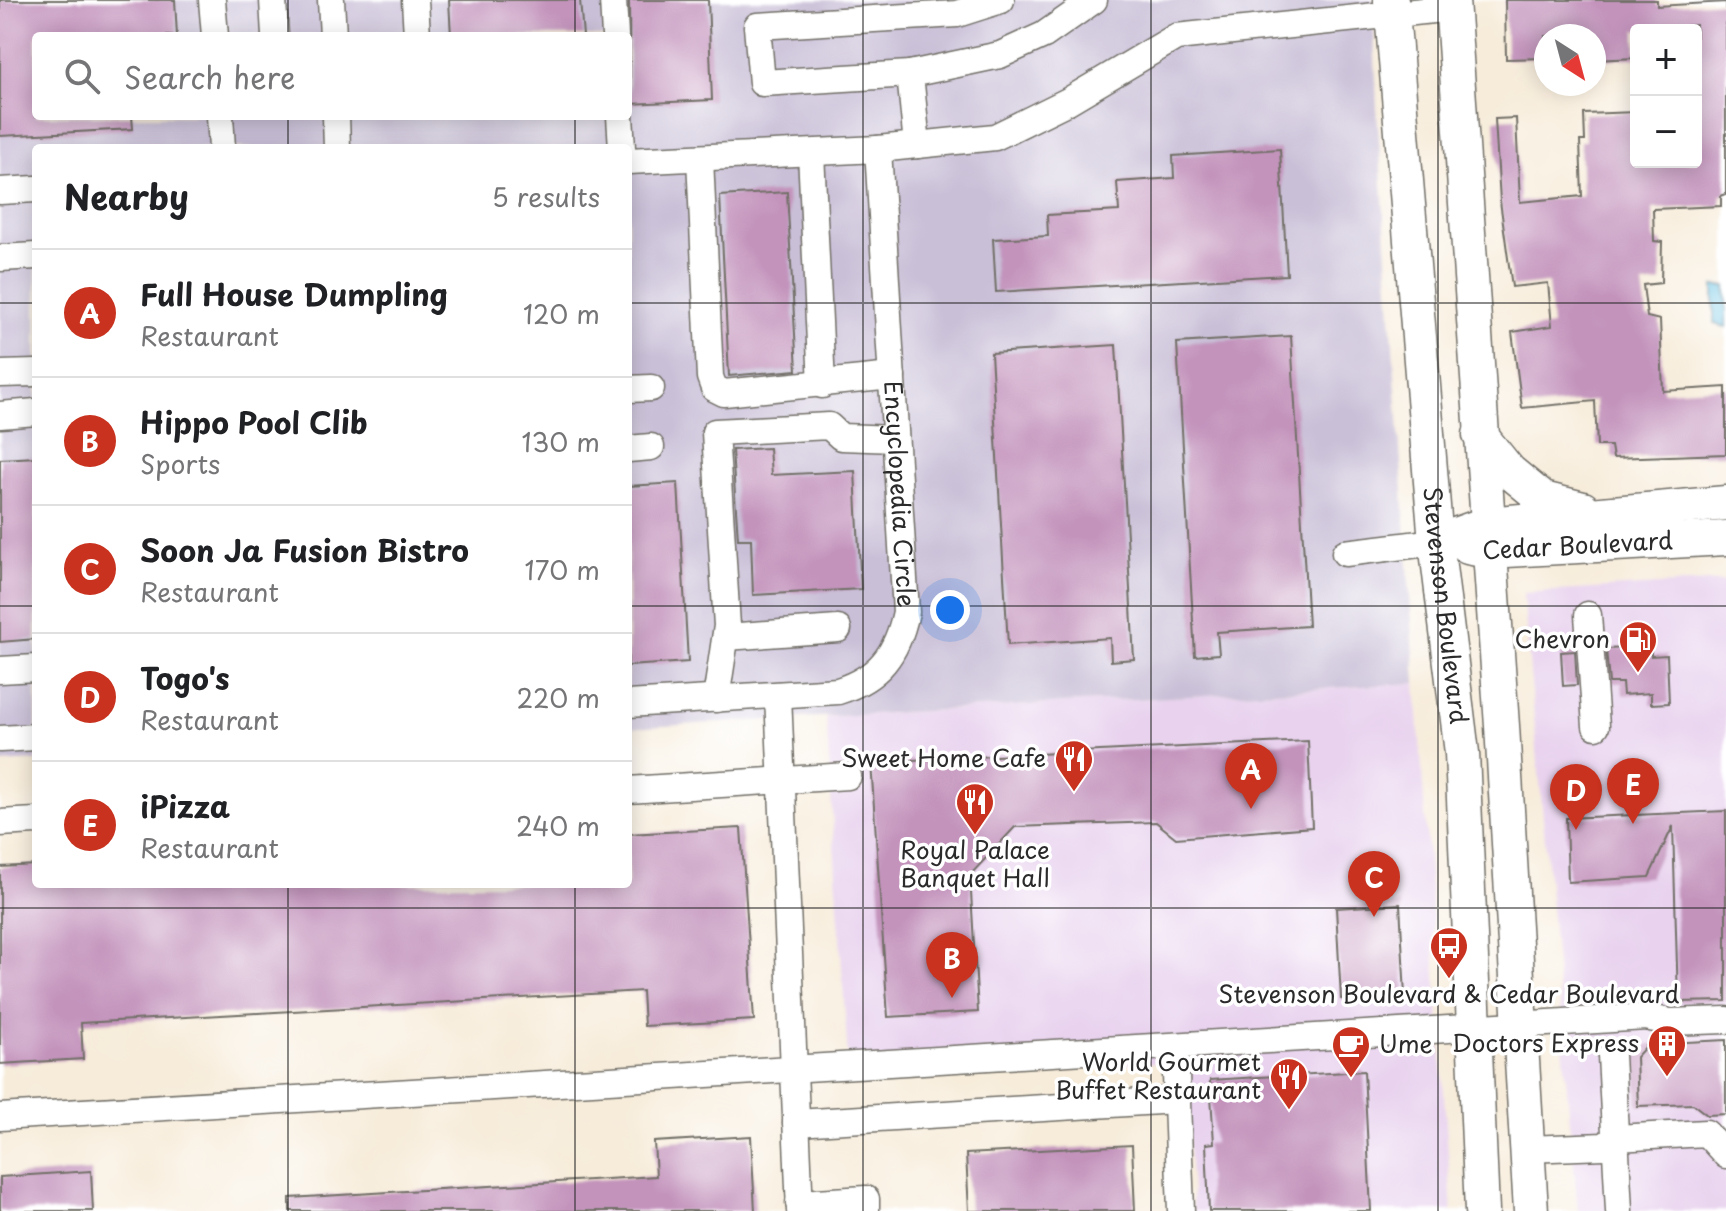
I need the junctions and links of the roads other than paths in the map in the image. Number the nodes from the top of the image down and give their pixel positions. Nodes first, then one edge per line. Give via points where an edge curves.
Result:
1 (212, 0) edge
2 (273, 0) edge
3 (331, 0) edge
4 (415, 0) edge
5 (613, 0) edge
6 (1001, 0) edge
7 (1094, 0) edge
8 (1452, 4) edge
9 (1391, 6) edge
10 (899, 9) edge
11 (215, 32) edge
12 (275, 32) edge
13 (333, 32) edge
14 (417, 32) edge
15 (615, 32) edge
16 (910, 74) junction
17 (220, 120) edge
18 (336, 120) edge
19 (620, 120) edge
20 (222, 144) edge
21 (337, 144) edge
22 (622, 144) edge
23 (917, 145) junction
24 (878, 149) junction
25 (811, 153) junction
26 (700, 158) junction
27 (632, 161) edge
28 (32, 189) edge
29 (0, 191) edge
30 (32, 256) edge
31 (0, 258) edge
32 (32, 373) edge
33 (0, 374) edge
34 (892, 376) junction
35 (822, 385) junction
36 (32, 412) edge
37 (0, 415) edge
38 (1480, 435) junction
39 (895, 439) junction
40 (1726, 503) edge
41 (1607, 514) junction
42 (1487, 537) junction
43 (1726, 538) edge
44 (1436, 542) junction
45 (1345, 553) dead end
46 (1588, 615) dead end
47 (838, 629) dead end
48 (726, 637) junction
49 (32, 668) edge
50 (0, 670) edge
51 (778, 695) junction
52 (716, 699) junction
53 (632, 704) edge
54 (1596, 726) dead end
55 (32, 737) edge
56 (0, 739) edge
57 (848, 776) dead end
58 (782, 781) junction
59 (632, 790) edge
60 (32, 821) edge
61 (0, 823) edge
62 (1726, 1020) edge
63 (1519, 1025) junction
64 (1472, 1028) junction
65 (1175, 1047) junction
66 (1611, 1055) dead end
67 (794, 1071) junction
68 (1177, 1100) junction
69 (0, 1117) edge
70 (796, 1123) junction
71 (1616, 1138) junction
72 (1527, 1149) junction
73 (1726, 1155) edge
74 (800, 1207) edge
75 (866, 1211) edge
76 (1181, 1211) edge
77 (1482, 1211) edge
78 (1531, 1211) edge
79 (1619, 1211) edge

1 - 11 street
2 - 12 street
3 - 13 street
4 - 14 street
5 - 15 street
6 - 10 street via 957,14
7 - 16 street via 1044,35 1000,55
8 - 9 street
8 - 38 main road, Stevenson Boulevard
9 - 23 street via 1176,37 995,137
9 - 44 main road, Stevenson Boulevard
10 - 16 street via 757,26 762,83
16 - 23 street
17 - 20 street
18 - 21 street
19 - 22 street
23 - 24 street
24 - 25 street
24 - 34 street, Encyclopedia Circle
25 - 26 street
25 - 35 street
26 - 27 street
26 - 35 street via 714,388 724,393
28 - 29 street
30 - 31 street
32 - 33 street
34 - 35 street
34 - 39 street, Encyclopedia Circle
36 - 37 street
38 - 41 main road via 1509,471 1543,499
38 - 42 main road, Stevenson Boulevard
39 - 48 street via 841,437 829,426 715,432
39 - 51 street, Encyclopedia Circle via 906,612 900,641 884,666 861,684
40 - 41 main road, Cedar Boulevard
41 - 42 main road, Cedar Boulevard
42 - 43 main road, Cedar Boulevard
42 - 44 main road, Cedar Boulevard
42 - 63 main road, Stevenson Boulevard
44 - 45 street
44 - 64 main road, Stevenson Boulevard via 1462,753
46 - 54 street
47 - 48 street
48 - 52 street
49 - 50 street
51 - 52 street, Encyclopedia Circle
51 - 58 street
52 - 53 street, Encyclopedia Circle
55 - 56 street
57 - 58 street
58 - 59 street
58 - 67 street
60 - 61 street
62 - 63 street via 1669,1022 1646,1017
63 - 64 street
63 - 72 main road, Stevenson Boulevard
64 - 65 street
64 - 77 main road, Stevenson Boulevard
65 - 67 street
65 - 68 street
66 - 71 street
67 - 69 street
67 - 70 street
68 - 70 street
68 - 76 street
70 - 74 street
71 - 72 street via 1604,1146
71 - 73 street via 1706,1133
71 - 79 street
72 - 78 main road, Stevenson Boulevard
74 - 75 street via 866,1199

